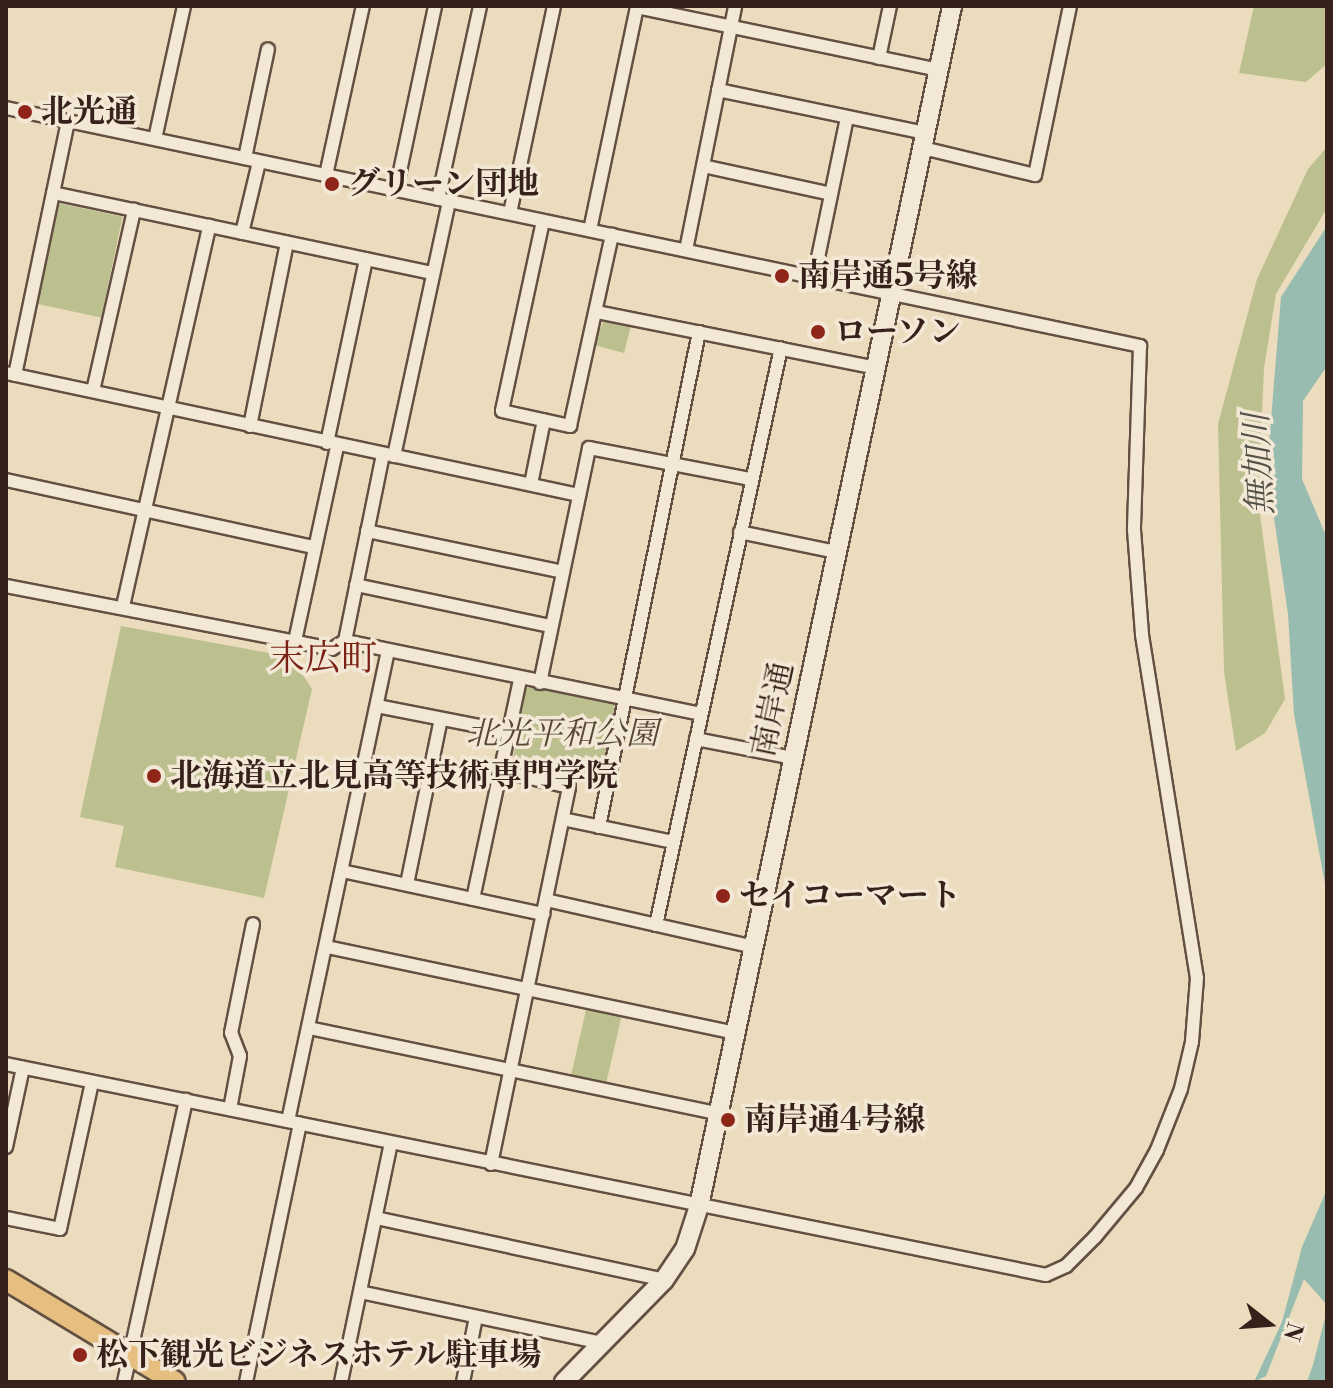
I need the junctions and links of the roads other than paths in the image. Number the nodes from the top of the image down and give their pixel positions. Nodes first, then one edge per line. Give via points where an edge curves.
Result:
1 (184, 6) edge
2 (363, 6) edge
3 (435, 6) edge
4 (480, 6) edge
5 (554, 6) edge
6 (735, 6) edge
7 (890, 6) edge
8 (952, 6) edge
9 (1070, 6) edge
10 (731, 26) junction
11 (268, 49) dead end
12 (879, 58) junction
13 (938, 70) junction
14 (718, 90) junction
15 (6, 108) edge
16 (847, 117) junction
17 (68, 122) junction
18 (155, 139) junction
19 (924, 141) junction
20 (245, 158) junction
21 (259, 162) junction
22 (703, 166) junction
23 (326, 175) junction
24 (396, 190) junction
25 (53, 193) junction
26 (831, 194) junction
27 (444, 200) junction
28 (134, 210) junction
29 (510, 213) junction
30 (543, 221) junction
31 (209, 226) junction
32 (590, 230) junction
33 (242, 233) junction
34 (612, 235) junction
35 (287, 243) junction
36 (686, 250) junction
37 (366, 259) junction
38 (433, 273) junction
39 (814, 277) junction
40 (892, 293) junction
41 (597, 312) junction
42 (699, 332) junction
43 (781, 348) junction
44 (876, 368) junction
45 (10, 374) edge
46 (93, 391) junction
47 (169, 408) junction
48 (544, 420) junction
49 (250, 426) junction
50 (332, 444) junction
51 (388, 455) junction
52 (671, 462) junction
53 (750, 479) junction
54 (6, 480) edge
55 (531, 484) junction
56 (579, 495) junction
57 (143, 511) junction
58 (367, 531) junction
59 (740, 532) junction
60 (314, 547) junction
61 (837, 552) junction
62 (563, 572) junction
63 (356, 585) junction
64 (6, 586) edge
65 (123, 606) junction
66 (551, 626) junction
67 (295, 641) junction
68 (345, 641) junction
69 (388, 651) junction
70 (520, 679) junction
71 (540, 683) junction
72 (624, 700) junction
73 (377, 706) junction
74 (701, 714) junction
75 (441, 719) junction
76 (509, 732) junction
77 (696, 739) junction
78 (793, 758) junction
79 (500, 771) junction
80 (563, 819) junction
81 (599, 827) junction
82 (673, 842) junction
83 (342, 871) junction
84 (407, 884) junction
85 (473, 899) junction
86 (546, 900) junction
87 (543, 914) junction
88 (253, 924) dead end
89 (656, 925) junction
90 (327, 947) junction
91 (754, 947) junction
92 (528, 987) junction
93 (309, 1028) junction
94 (735, 1033) junction
95 (6, 1064) edge
96 (23, 1068) junction
97 (510, 1071) junction
98 (92, 1082) junction
99 (186, 1100) junction
100 (230, 1109) junction
101 (720, 1114) junction
102 (294, 1123) junction
103 (391, 1143) junction
104 (6, 1144) edge
105 (491, 1164) junction
106 (699, 1206) junction
107 (6, 1218) edge
108 (376, 1218) junction
109 (6, 1280) edge
110 (664, 1280) junction
111 (360, 1292) junction
112 (476, 1317) junction
113 (603, 1343) junction
114 (131, 1354) junction
115 (124, 1382) edge
116 (175, 1382) edge
117 (246, 1382) edge
118 (341, 1382) edge
119 (463, 1382) edge
120 (564, 1382) edge

1 - 18 street
2 - 23 street
3 - 24 street
4 - 27 street
5 - 29 street
6 - 10 street
7 - 12 street
8 - 13 main road, 南岸通
9 - 19 street via 1035,175
10 - 12 street
10 - 14 street
10 - 32 street via 637,7
11 - 20 street
12 - 13 street
13 - 19 main road, 南岸通
14 - 16 street
14 - 22 street
15 - 17 street
16 - 19 street
16 - 26 street
17 - 18 street
17 - 25 street
18 - 20 street
19 - 40 main road, 南岸通
20 - 21 street
21 - 23 street
21 - 33 street
22 - 26 street
22 - 36 street
23 - 24 street
24 - 27 street
25 - 28 street
25 - 45 street
26 - 39 street
27 - 29 street
27 - 38 street
28 - 31 street
28 - 46 street
29 - 30 street
30 - 32 street
30 - 48 street via 502,411
31 - 33 street
31 - 47 street
32 - 34 street
33 - 35 street
34 - 36 street
34 - 41 street
35 - 37 street
35 - 49 street
36 - 39 street
37 - 38 street
37 - 50 street
38 - 51 street
39 - 40 street
40 - 44 main road, 南岸通
40 - 106 street via 1140,346 1134,530 1142,635 1197,978 1192,1042 1181,1089 1136,1188 1066,1266 1046,1275
41 - 42 street
41 - 48 street via 570,426
42 - 43 street
42 - 52 street
43 - 44 street
43 - 53 street
44 - 61 main road, 南岸通
45 - 46 street
46 - 47 street
47 - 49 street
47 - 57 street
48 - 55 street
49 - 50 street
50 - 51 street
50 - 60 street
51 - 55 street
51 - 58 street
52 - 53 street
52 - 56 street via 589,448
52 - 72 street
53 - 59 street
54 - 57 street
55 - 56 street
56 - 62 street
57 - 60 street
57 - 65 street
58 - 62 street
58 - 63 street
59 - 61 street
59 - 74 street
60 - 67 street
61 - 78 main road, 南岸通
62 - 66 street
63 - 66 street
63 - 68 street
64 - 65 street via 98,606
65 - 67 street
66 - 71 street
67 - 68 street via 332,649
68 - 69 street
69 - 70 street
69 - 73 street
70 - 71 street
70 - 76 street
71 - 72 street
72 - 74 street
72 - 81 street
73 - 75 street
73 - 83 street
74 - 77 street
75 - 76 street
75 - 84 street
76 - 79 street
77 - 78 street
77 - 82 street
78 - 91 main road, 南岸通
79 - 80 street via 569,787
79 - 85 street
80 - 81 street
80 - 86 street
81 - 82 street
82 - 89 street
83 - 84 street
83 - 90 street
84 - 85 street
85 - 87 street
86 - 87 street
86 - 89 street
87 - 92 street
88 - 100 street via 231,1033 240,1056
89 - 91 street
90 - 92 street
90 - 93 street
91 - 94 main road, 南岸通
92 - 94 street
92 - 97 street
93 - 97 street
93 - 102 street
94 - 101 main road, 南岸通
95 - 96 street
96 - 98 street
96 - 104 street
97 - 101 street
97 - 105 street
98 - 99 street
98 - 107 street via 60,1229
99 - 100 street
99 - 114 street
100 - 102 street
101 - 106 main road, 南岸通
102 - 103 street
102 - 117 street
103 - 105 street
103 - 108 street
105 - 106 street
106 - 110 main road, 南岸通 via 685,1249
108 - 110 street
108 - 111 street
109 - 114 main road
110 - 113 main road, 南岸通
111 - 112 street
111 - 118 street
112 - 113 street
112 - 119 street
113 - 120 main road, 南岸通
114 - 115 street
114 - 116 main road

